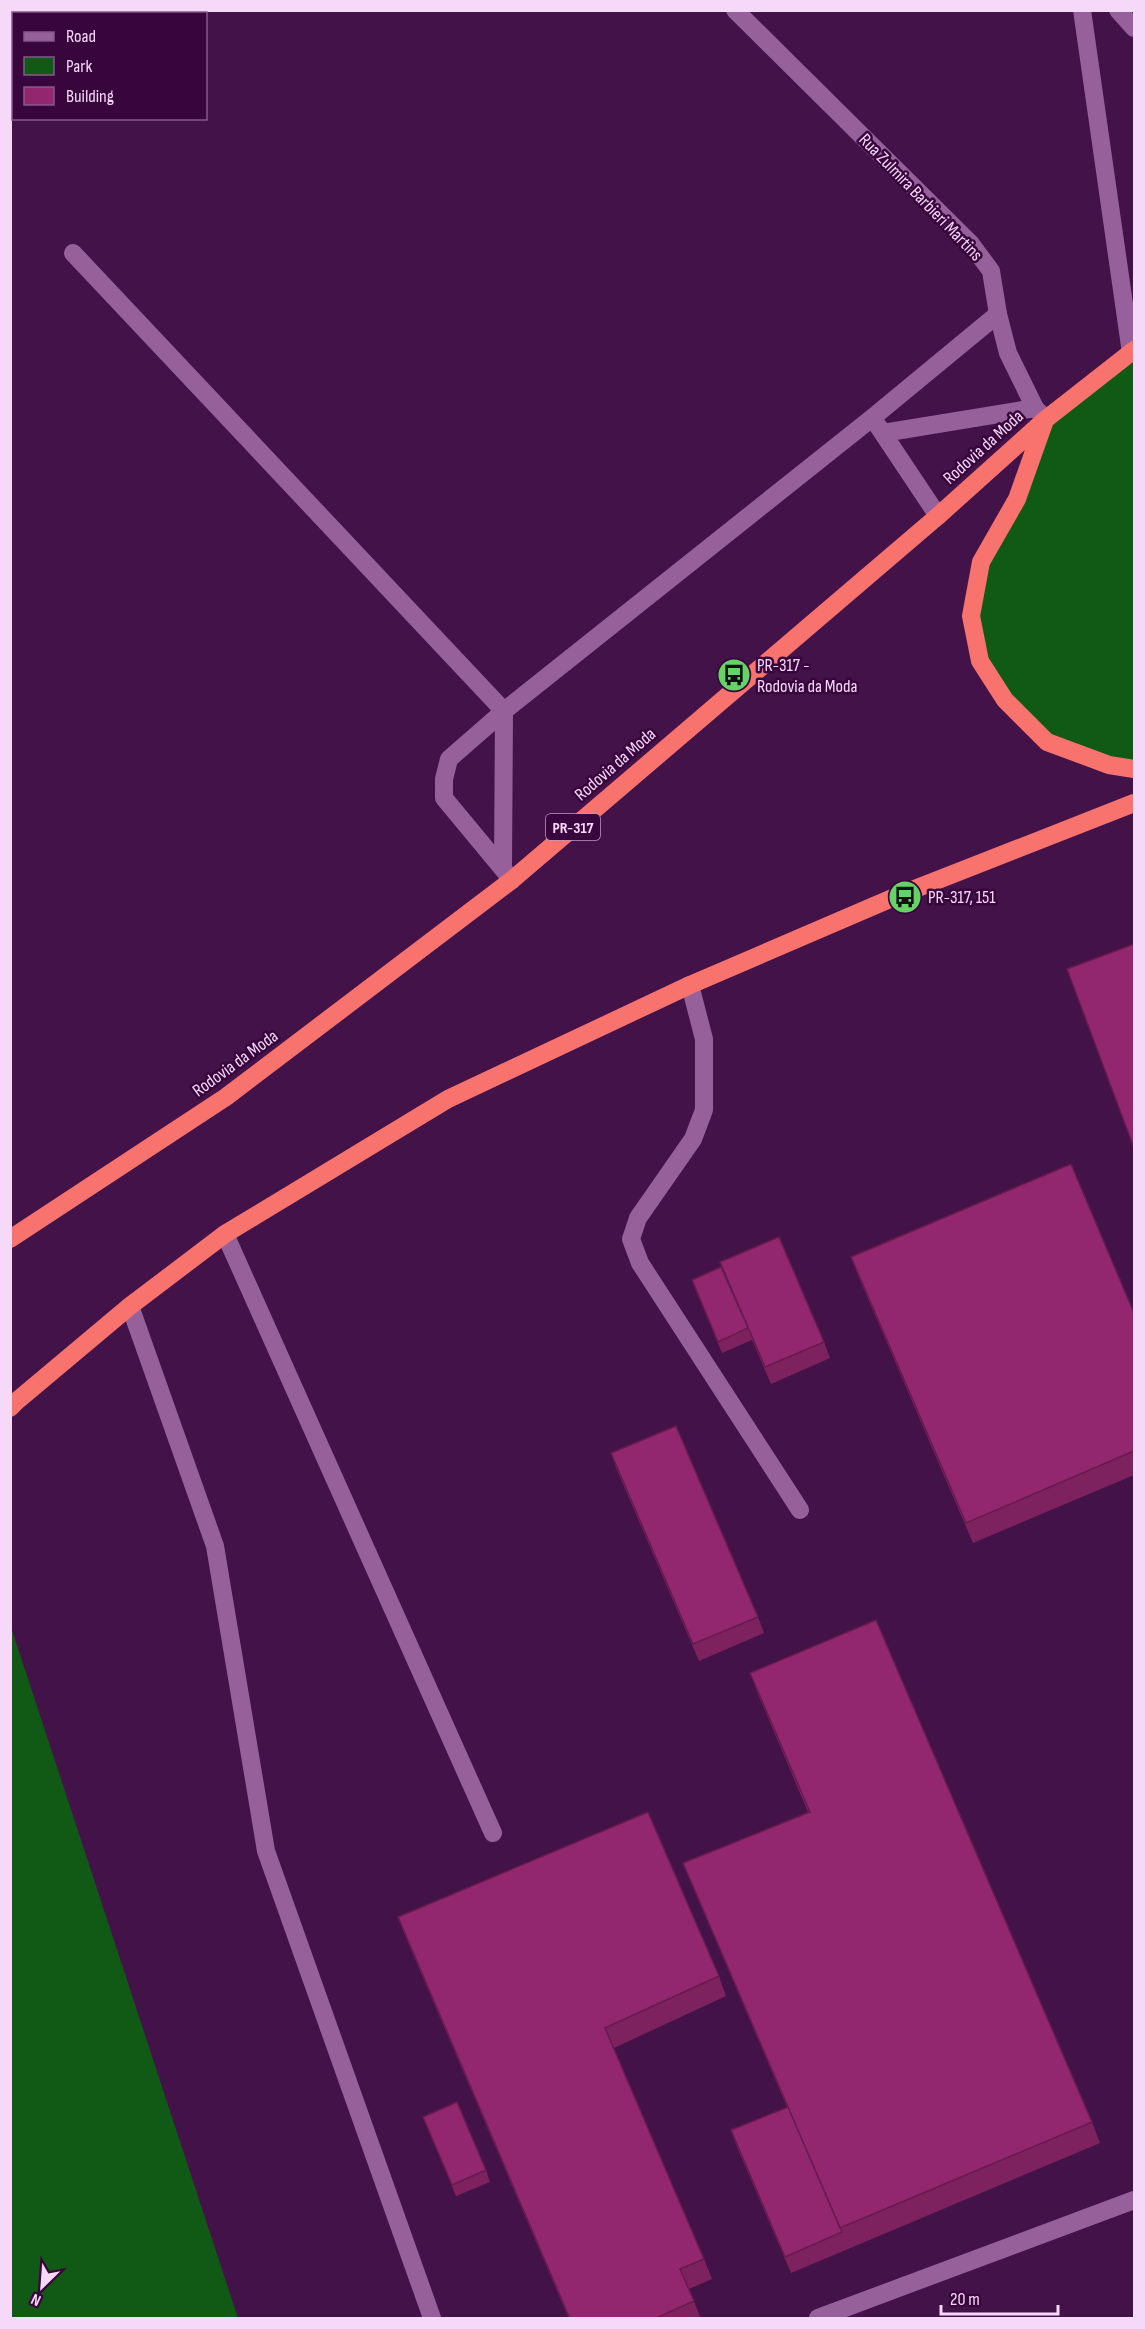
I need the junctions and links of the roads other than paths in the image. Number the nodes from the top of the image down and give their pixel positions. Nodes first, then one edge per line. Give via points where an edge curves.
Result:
1 (735, 10) edge
2 (1082, 10) edge
3 (1118, 10) edge
4 (1134, 27) edge
5 (73, 254) dead end
6 (998, 314) junction
7 (1133, 352) edge
8 (1040, 413) junction
9 (872, 418) junction
10 (883, 433) junction
11 (938, 516) junction
12 (504, 711) junction
13 (1134, 769) edge
14 (1134, 803) edge
15 (508, 874) junction
16 (690, 985) junction
17 (225, 1234) junction
18 (10, 1239) edge
19 (130, 1306) junction
20 (10, 1408) edge
21 (800, 1510) dead end
22 (493, 1833) dead end
23 (1134, 2200) edge
24 (432, 2319) edge
25 (818, 2319) edge

1 - 6 street, Rua Zulmira Barbieri Martins via 971,244 991,271
2 - 7 street
3 - 4 street
5 - 12 street
6 - 8 street, Rua Zulmira Barbieri Martins via 1008,353
6 - 9 street
7 - 8 highway, Rodovia da Moda / PR-317
8 - 10 street
8 - 11 highway, Rodovia da Moda / PR-317
8 - 13 highway via 1017,499 981,562 971,616 980,661 1005,700 1047,742 1108,765
9 - 10 street
9 - 12 street
10 - 11 street
11 - 15 highway, Rodovia da Moda / PR-317
12 - 15 street
12 - 15 street via 449,759 444,798
14 - 16 highway via 897,896
15 - 18 highway, Rodovia da Moda / PR-317 via 226,1097
16 - 17 highway via 448,1099
16 - 21 street via 704,1039 704,1110 693,1139 638,1218 631,1239 640,1263
17 - 19 highway
17 - 22 street
19 - 20 highway
19 - 24 street via 215,1546 266,1851
23 - 25 street

